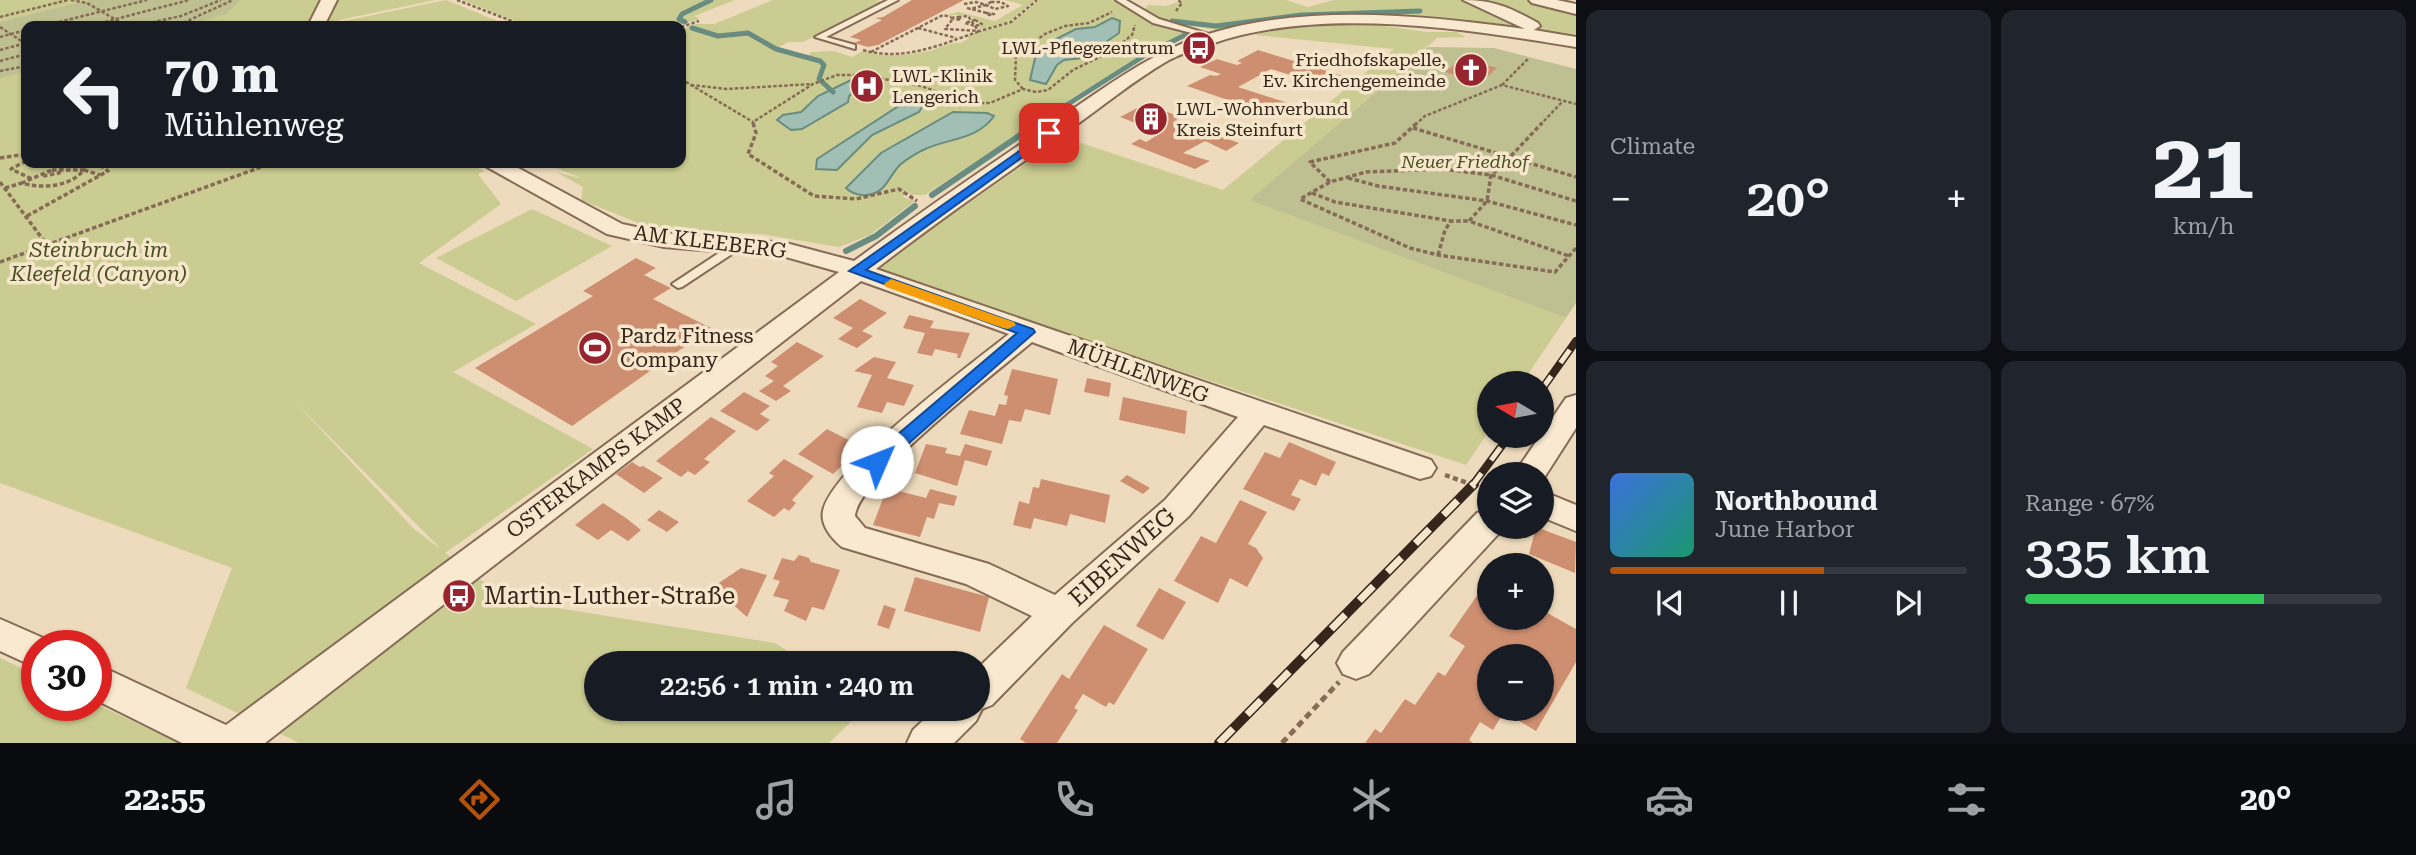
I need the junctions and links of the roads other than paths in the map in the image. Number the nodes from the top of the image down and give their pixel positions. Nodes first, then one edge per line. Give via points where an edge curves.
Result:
1 (329, 0) edge
2 (894, 0) edge
3 (1120, 0) edge
4 (1471, 0) edge
5 (1537, 0) edge
6 (1576, 9) edge
7 (318, 21) edge
8 (1211, 36) junction
9 (1540, 36) junction
10 (1576, 42) edge
11 (852, 47) road end
12 (503, 168) edge
13 (737, 245) junction
14 (856, 271) junction
15 (678, 284) dead end
16 (1028, 332) junction
17 (1576, 405) edge
18 (1258, 414) junction
19 (1538, 462) edge
20 (1420, 468) road end
21 (1554, 509) edge
22 (1576, 519) edge
23 (1477, 536) edge
24 (1059, 613) junction
25 (0, 634) edge
26 (21, 644) edge
27 (1356, 663) road end
28 (990, 680) edge
29 (112, 689) edge
30 (950, 721) edge
31 (222, 743) edge
32 (234, 743) edge
33 (927, 743) edge

1 - 7 street
2 - 11 lane via 819,37
3 - 8 lane via 1156,21
4 - 9 street via 1524,20
5 - 6 street
8 - 9 street, OSTERKAMPS KAMP via 1280,22 1354,18
8 - 14 street, OSTERKAMPS KAMP via 1164,56
9 - 10 street, OSTERKAMPS KAMP
12 - 13 street, AM KLEEBERG via 615,229 664,240
13 - 14 street, AM KLEEBERG via 786,250
13 - 15 lane
14 - 16 street, MÜHLENWEG
14 - 32 street, OSTERKAMPS KAMP
16 - 18 street, MÜHLENWEG
16 - 24 street via 890,448 850,489 838,516 846,533 854,538 977,574
17 - 19 street
18 - 20 street, MÜHLENWEG
18 - 24 street, EIBENWEG via 1177,508
21 - 22 street
23 - 27 street
24 - 28 street, EIBENWEG
25 - 26 street
29 - 31 street
30 - 33 street

